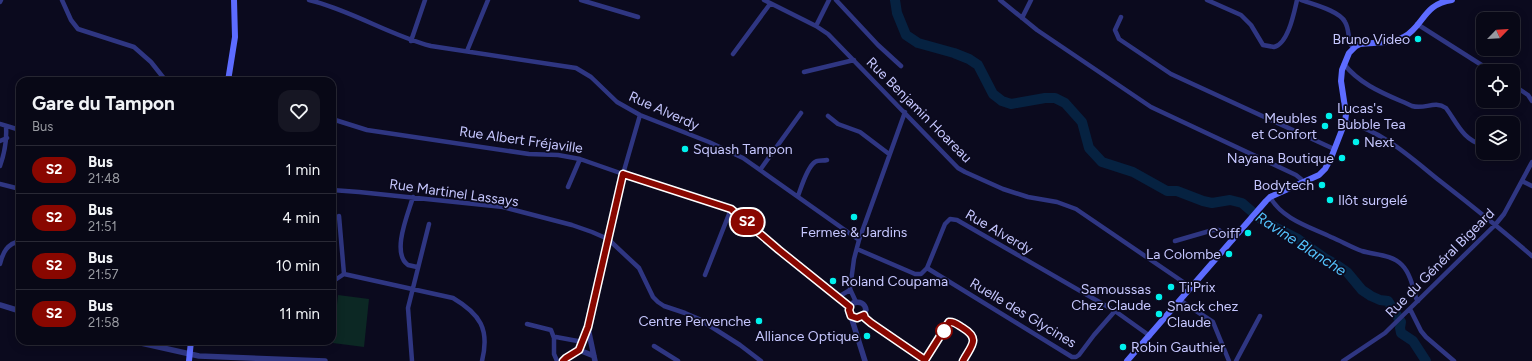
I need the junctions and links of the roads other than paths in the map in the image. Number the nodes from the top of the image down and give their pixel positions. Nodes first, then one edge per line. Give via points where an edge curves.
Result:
1 (62, 0) edge
2 (234, 0) edge
3 (309, 0) edge
4 (425, 0) edge
5 (488, 0) edge
6 (580, 0) edge
7 (764, 0) edge
8 (829, 0) edge
9 (836, 0) edge
10 (1000, 0) edge
11 (1031, 0) edge
12 (1208, 0) edge
13 (1297, 0) edge
14 (1301, 0) edge
15 (1452, 0) edge
16 (770, 4) junction
17 (1121, 16) dead end
18 (638, 17) dead end
19 (1022, 18) junction
20 (1417, 24) junction
21 (816, 26) junction
22 (411, 41) junction
23 (1353, 48) junction
24 (467, 51) junction
25 (733, 54) dead end
26 (854, 60) junction
27 (1344, 64) junction
28 (1480, 64) edge
29 (901, 66) dead end
30 (804, 72) dead end
31 (163, 77) edge
32 (229, 77) edge
33 (1520, 90) edge
34 (1532, 102) edge
35 (905, 112) junction
36 (801, 113) dead end
37 (640, 115) junction
38 (828, 116) dead end
39 (336, 120) edge
40 (1345, 122) junction
41 (0, 124) edge
42 (6, 126) junction
43 (16, 129) edge
44 (7, 138) junction
45 (0, 141) edge
46 (1476, 143) edge
47 (1334, 149) junction
48 (889, 154) junction
49 (580, 159) junction
50 (827, 160) dead end
51 (1532, 162) edge
52 (0, 166) edge
53 (760, 170) junction
54 (623, 174) junction
55 (1522, 181) junction
56 (1303, 183) junction
57 (0, 184) edge
58 (1532, 186) edge
59 (568, 187) dead end
60 (16, 188) edge
61 (336, 190) edge
62 (798, 196) junction
63 (413, 197) junction
64 (1268, 199) junction
65 (731, 209) junction
66 (339, 216) dead end
67 (429, 224) dead end
68 (1495, 224) junction
69 (608, 239) junction
70 (859, 240) junction
71 (1233, 240) junction
72 (1175, 241) dead end
73 (16, 242) edge
74 (857, 249) junction
75 (1532, 256) edge
76 (0, 264) edge
77 (417, 267) junction
78 (927, 268) junction
79 (344, 274) junction
80 (705, 275) dead end
81 (336, 279) edge
82 (1192, 288) junction
83 (411, 289) junction
84 (849, 291) junction
85 (838, 297) junction
86 (1180, 301) junction
87 (1418, 301) junction
88 (853, 304) junction
89 (0, 305) edge
90 (1410, 309) junction
91 (16, 310) edge
92 (1115, 311) junction
93 (1260, 316) dead end
94 (858, 317) junction
95 (527, 324) dead end
96 (588, 327) junction
97 (1150, 336) junction
98 (554, 338) junction
99 (582, 342) junction
100 (145, 345) edge
101 (191, 345) edge
102 (654, 346) dead end
103 (579, 350) junction
104 (189, 358) edge
105 (240, 359) edge
106 (595, 359) edge
107 (295, 360) edge
108 (325, 361) edge
109 (412, 361) edge
110 (482, 361) edge
111 (557, 361) edge
112 (563, 361) edge
113 (678, 361) edge
114 (761, 361) edge
115 (865, 361) edge
116 (927, 361) edge
117 (1127, 361) edge
118 (1229, 361) edge
119 (1236, 361) edge
120 (1343, 361) edge
121 (1454, 361) edge

1 - 31 street via 78,29 134,47
2 - 32 main road via 235,37
3 - 22 street, Rue Alverdy via 336,8
4 - 22 street
5 - 24 street
6 - 18 street
7 - 16 street, Rue Benjamin Hoareau
8 - 21 street
9 - 29 street
10 - 19 street
11 - 19 street
12 - 13 street via 1240,16 1251,25 1263,45 1274,47 1280,45 1288,31
14 - 23 street via 1340,15 1345,21
15 - 20 main road via 1433,7
16 - 21 street, Rue Benjamin Hoareau
16 - 25 street
17 - 47 street via 1115,30 1119,39 1171,74
19 - 56 street via 1151,108 1296,175
20 - 23 main road via 1411,32 1398,39 1360,44
20 - 28 street
21 - 26 street, Rue Benjamin Hoareau via 828,34
22 - 24 street, Rue Alverdy
23 - 27 main road
24 - 37 street, Rue Alverdy via 576,68 591,77 617,102
26 - 30 street
26 - 35 street, Rue Benjamin Hoareau
27 - 40 main road via 1341,76
27 - 46 street via 1356,78 1412,106 1420,108 1433,104 1441,105 1446,108 1465,136
33 - 34 street via 1528,95
35 - 48 street
35 - 82 street, Rue Benjamin Hoareau via 958,168 1003,189 1076,209
36 - 53 street
37 - 53 street, Rue Alverdy via 709,142 743,158
37 - 54 street
38 - 48 street via 838,124 860,132
39 - 49 street, Rue Albert Fréjaville via 367,130
40 - 47 main road
40 - 68 street via 1387,138
41 - 42 street
42 - 43 street
42 - 44 street
44 - 45 street
44 - 52 street via 6,151
47 - 56 main road via 1319,176
48 - 70 street
49 - 54 street, Rue Albert Fréjaville
49 - 59 street
50 - 62 street via 812,164
51 - 55 street, Rue du Général Bigeard
53 - 62 street, Rue Alverdy
54 - 65 street, Rue Albert Fréjaville
54 - 69 street
55 - 58 street
55 - 68 street, Rue du Général Bigeard via 1504,214
56 - 64 main road
57 - 60 street
61 - 63 street, Rue Martinel Lassays
62 - 70 street, Rue Alverdy
63 - 69 street, Rue Martinel Lassays via 503,207 572,225
63 - 77 street via 401,239 401,256 408,265
64 - 71 main road
64 - 87 street via 1296,221 1360,250 1396,260 1408,273
65 - 80 street
65 - 85 street, Rue Albert Fréjaville
66 - 79 street
67 - 77 street
68 - 75 street
68 - 87 street, Rue du Général Bigeard
69 - 96 street
69 - 114 street, Rue Martinel Lassays via 639,268 658,302 699,319
70 - 74 street
71 - 72 street via 1219,230 1213,230
71 - 82 main road
73 - 76 street via 6,248
74 - 78 street via 918,274
74 - 84 street
77 - 83 street
78 - 92 street, Ruelle des Glycines via 1072,357 1079,355
78 - 92 street, Rue Alverdy via 945,224 950,219 957,220
79 - 81 street
79 - 83 street
82 - 86 main road
83 - 109 street via 408,308
83 - 110 street via 453,298 468,307 479,320 484,333 485,349
84 - 85 street
84 - 88 street
85 - 88 street, Rue Albert Fréjaville
86 - 97 main road
86 - 118 street via 1213,322
87 - 90 street, Rue du Général Bigeard
88 - 94 street via 849,310
88 - 94 street via 860,302 866,310
89 - 91 street
90 - 120 street, Rue du Général Bigeard via 1385,332
90 - 121 street via 1426,337
92 - 97 street, Rue Alverdy
93 - 119 street
94 - 115 street via 854,327
94 - 116 street via 865,318
95 - 98 street via 551,330
96 - 99 street
96 - 106 street
97 - 117 main road
98 - 99 street
98 - 111 street via 554,354
99 - 103 street
100 - 104 street
101 - 104 main road
102 - 113 street
103 - 106 street
103 - 112 street
104 - 105 street
105 - 107 street
107 - 108 street

